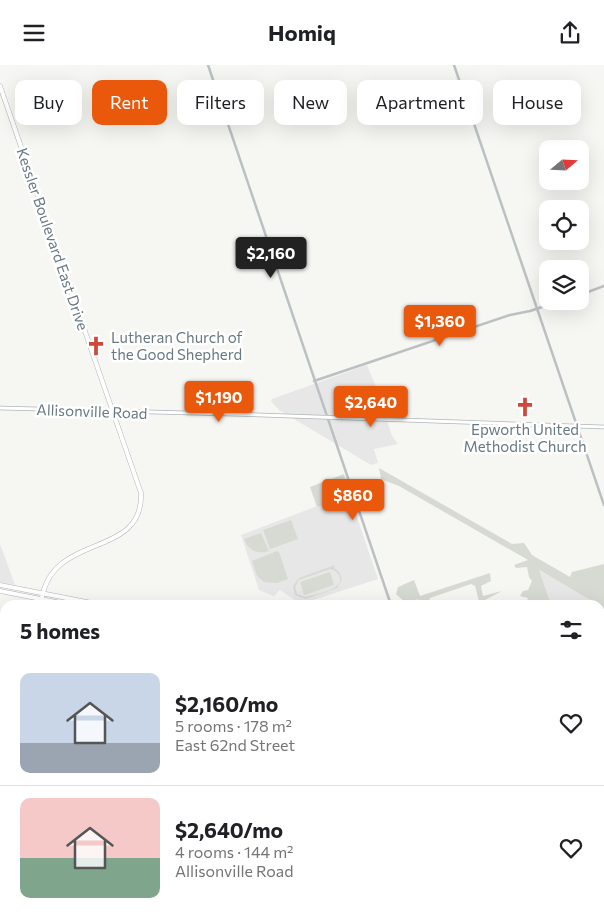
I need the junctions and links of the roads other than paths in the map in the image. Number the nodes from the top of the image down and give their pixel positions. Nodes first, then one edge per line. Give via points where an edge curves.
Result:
1 (208, 65) edge
2 (454, 65) edge
3 (0, 86) edge
4 (604, 286) edge
5 (589, 292) edge
6 (537, 309) junction
7 (314, 381) junction
8 (0, 409) edge
9 (113, 412) junction
10 (327, 417) junction
11 (577, 427) junction
12 (604, 427) edge
13 (604, 505) edge
14 (0, 585) edge
15 (0, 591) edge
16 (43, 593) junction
17 (42, 599) junction
18 (47, 600) edge
19 (77, 600) edge
20 (389, 600) edge

1 - 7 street
2 - 6 street
3 - 9 main road, Kessler Boulevard East Drive
4 - 5 street
6 - 7 street via 510,315
6 - 11 street
7 - 10 street
8 - 9 main road, Allisonville Road
9 - 10 main road, Allisonville Road
9 - 16 main road, Kessler Boulevard East Drive via 140,493 137,516 120,535 64,561 50,577
10 - 11 main road, Allisonville Road
10 - 20 street
11 - 12 main road, Allisonville Road
11 - 13 street
14 - 16 main road
15 - 17 main road
16 - 17 main road, Kessler Boulevard East Drive
16 - 19 main road
17 - 18 main road

